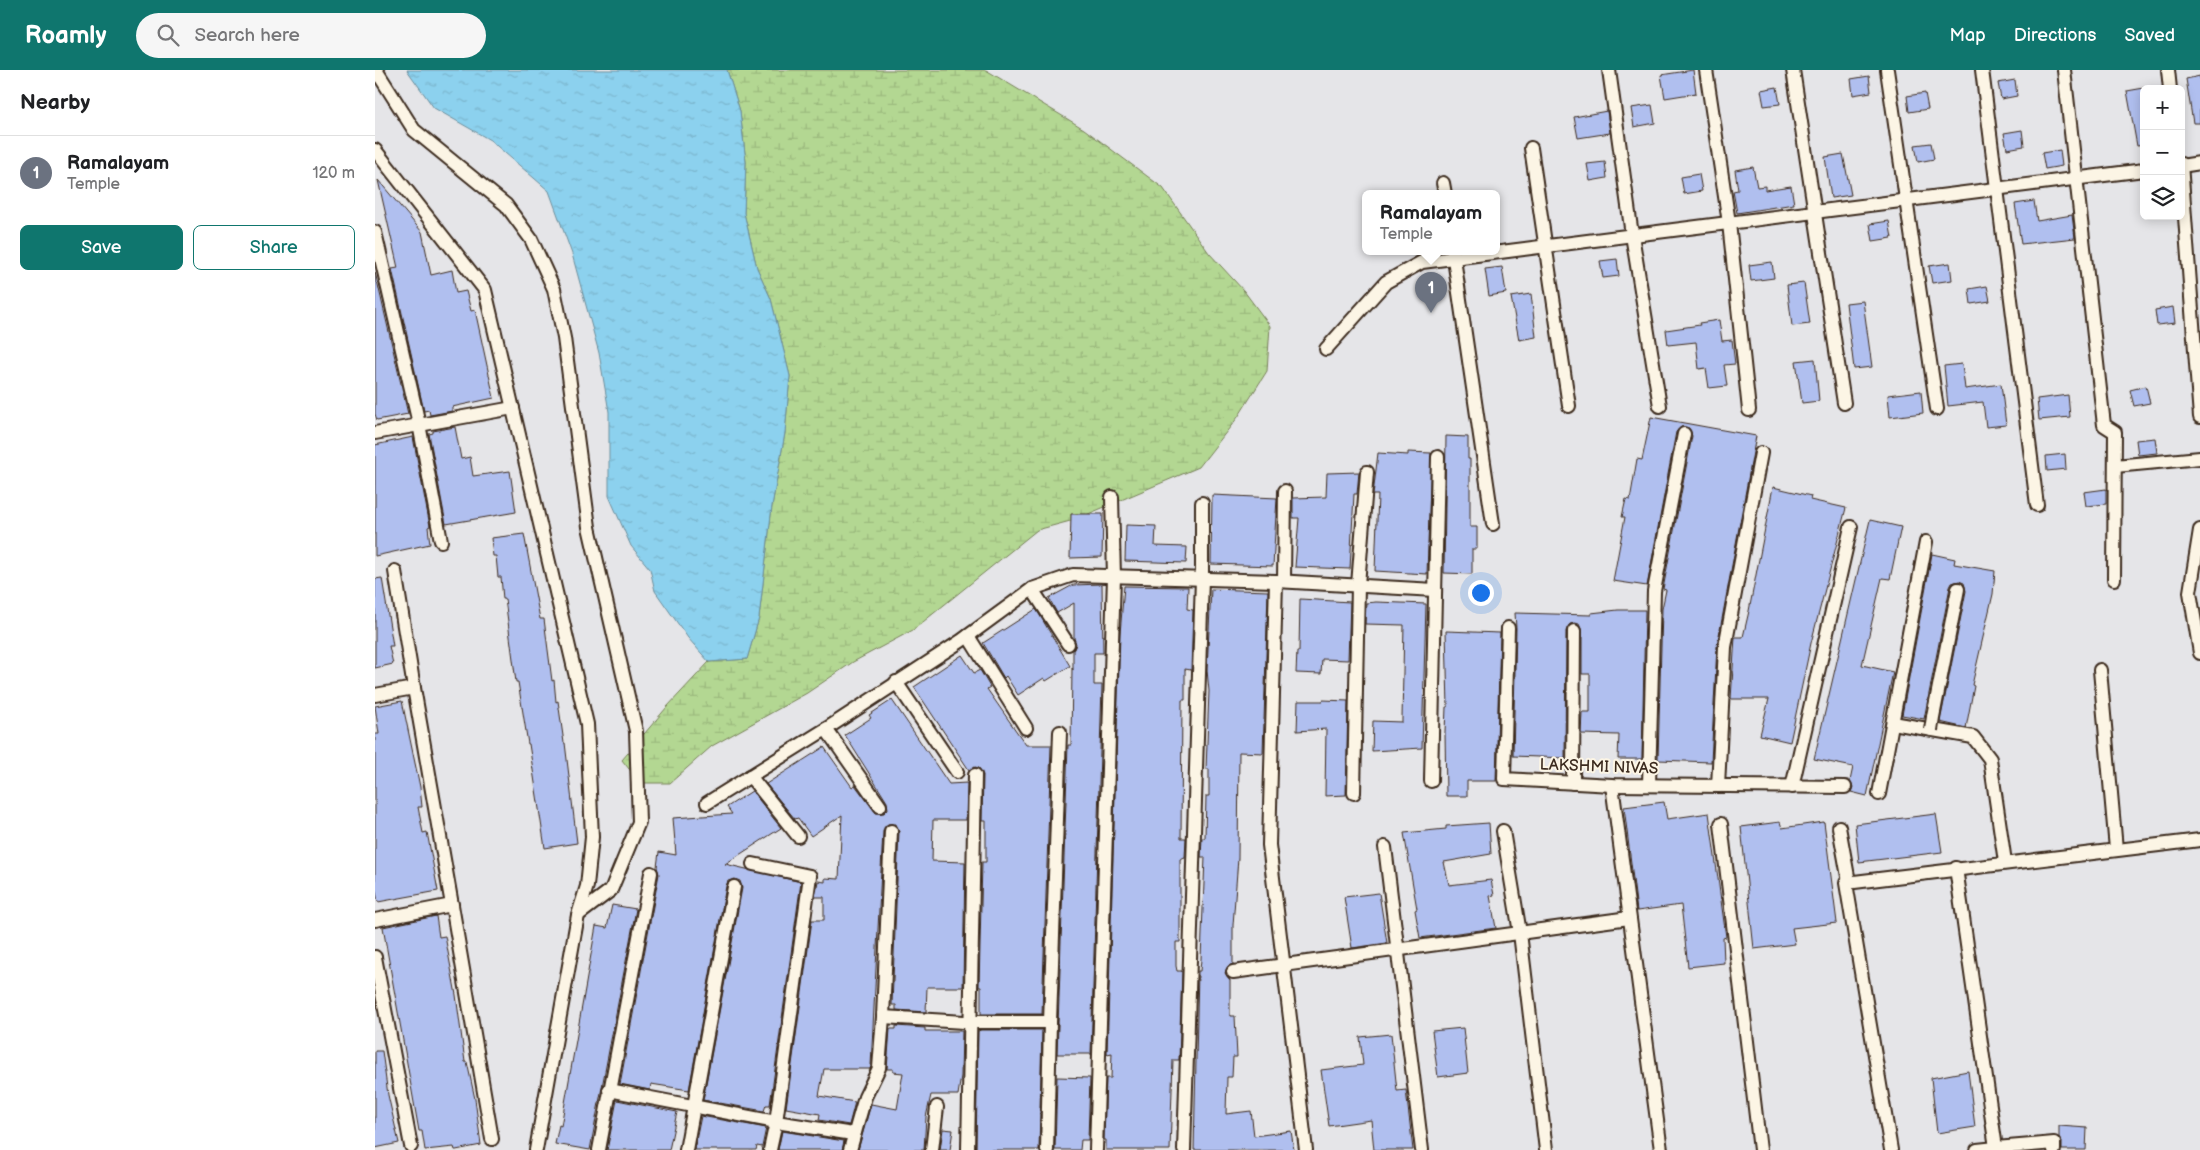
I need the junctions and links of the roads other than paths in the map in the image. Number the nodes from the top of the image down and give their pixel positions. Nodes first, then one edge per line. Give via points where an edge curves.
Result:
1 (376, 70) edge
2 (1609, 70) edge
3 (1706, 70) edge
4 (1793, 70) edge
5 (1887, 70) edge
6 (1982, 70) edge
7 (2064, 70) edge
8 (2168, 70) edge
9 (2170, 85) edge
10 (1531, 148) dead end
11 (376, 153) edge
12 (2200, 163) edge
13 (2185, 165) edge
14 (2140, 170) edge
15 (2182, 175) edge
16 (2076, 178) junction
17 (1997, 188) junction
18 (1906, 200) junction
19 (1816, 211) junction
20 (1729, 223) junction
21 (375, 232) edge
22 (1632, 235) junction
23 (1545, 246) junction
24 (1500, 250) edge
25 (1454, 255) edge
26 (1326, 349) dead end
27 (1844, 403) dead end
28 (1569, 406) dead end
29 (1659, 406) dead end
30 (513, 408) junction
31 (1937, 409) dead end
32 (1749, 410) dead end
33 (2200, 418) edge
34 (419, 424) junction
35 (375, 433) edge
36 (1684, 434) dead end
37 (1761, 453) dead end
38 (1438, 457) dead end
39 (2200, 458) edge
40 (2115, 466) junction
41 (1367, 472) dead end
42 (1285, 490) dead end
43 (1112, 497) dead end
44 (1202, 503) dead end
45 (2037, 505) dead end
46 (1493, 524) dead end
47 (1851, 527) dead end
48 (2200, 530) edge
49 (441, 541) dead end
50 (1926, 542) dead end
51 (395, 571) dead end
52 (1114, 577) junction
53 (1202, 578) junction
54 (2114, 579) dead end
55 (1280, 581) junction
56 (1358, 585) junction
57 (1032, 589) junction
58 (1957, 589) dead end
59 (1435, 590) junction
60 (1508, 628) dead end
61 (1574, 631) dead end
62 (968, 636) junction
63 (1068, 644) dead end
64 (2200, 653) edge
65 (2100, 670) dead end
66 (896, 682) junction
67 (414, 688) junction
68 (375, 695) edge
69 (1893, 723) junction
70 (1932, 724) dead end
71 (1026, 728) dead end
72 (826, 729) junction
73 (1061, 732) dead end
74 (957, 772) dead end
75 (975, 775) dead end
76 (750, 776) junction
77 (1431, 781) dead end
78 (1573, 783) junction
79 (1612, 785) junction
80 (1649, 785) junction
81 (1718, 786) junction
82 (1792, 786) junction
83 (1845, 787) dead end
84 (1355, 792) dead end
85 (1879, 794) dead end
86 (707, 803) dead end
87 (880, 806) dead end
88 (1721, 824) dead end
89 (1839, 827) dead end
90 (891, 831) dead end
91 (1503, 831) dead end
92 (798, 836) dead end
93 (2200, 840) edge
94 (1385, 848) dead end
95 (2116, 849) junction
96 (2005, 862) junction
97 (753, 864) dead end
98 (1955, 868) junction
99 (651, 874) dead end
100 (1849, 882) junction
101 (734, 887) dead end
102 (452, 905) junction
103 (579, 916) junction
104 (1629, 918) junction
105 (375, 920) edge
106 (1520, 934) junction
107 (1397, 950) junction
108 (375, 957) edge
109 (1283, 966) junction
110 (1233, 972) dead end
111 (883, 1016) junction
112 (970, 1022) junction
113 (1050, 1022) junction
114 (609, 1090) junction
115 (695, 1105) junction
116 (937, 1107) dead end
117 (776, 1122) junction
118 (853, 1134) junction
119 (492, 1139) dead end
120 (411, 1146) dead end
121 (1996, 1148) junction
122 (536, 1150) edge
123 (599, 1150) edge
124 (686, 1150) edge
125 (770, 1150) edge
126 (850, 1150) edge
127 (932, 1150) edge
128 (968, 1150) edge
129 (1047, 1150) edge
130 (1096, 1150) edge
131 (1185, 1150) edge
132 (1305, 1150) edge
133 (1421, 1150) edge
134 (1547, 1150) edge
135 (1661, 1150) edge
136 (1760, 1150) edge
137 (1891, 1150) edge
138 (1977, 1150) edge
139 (2054, 1150) edge

1 - 103 street via 414,130 506,205 531,239 554,289 564,338 589,527 636,731 639,822 611,890
2 - 22 street
3 - 20 street
4 - 19 street
5 - 18 street
6 - 17 street
7 - 16 street
8 - 9 street
10 - 23 street
11 - 30 street via 485,290
12 - 13 street
14 - 16 street
15 - 33 street
16 - 17 street
16 - 40 street via 2104,425 2115,432
17 - 18 street
17 - 45 street
18 - 19 street
18 - 31 street
19 - 20 street
19 - 27 street
20 - 22 street
20 - 32 street
21 - 34 street
22 - 23 street
22 - 29 street
23 - 24 street
23 - 28 street
25 - 26 street via 1422,262 1386,282
25 - 46 street
30 - 34 street
30 - 103 street via 587,724 592,837 587,886
34 - 35 street
34 - 49 street
36 - 80 street via 1654,591
37 - 81 street via 1725,647
38 - 59 street
39 - 40 street
40 - 54 street
41 - 56 street
42 - 55 street
43 - 52 street
44 - 53 street
47 - 82 street
48 - 64 street via 2190,592
50 - 69 street
51 - 67 street
52 - 53 street
52 - 57 street via 1073,575
52 - 130 street
53 - 55 street
53 - 131 street
55 - 56 street
55 - 109 street via 1269,846
56 - 59 street
56 - 84 street
57 - 62 street
57 - 63 street
58 - 70 street
59 - 77 street
60 - 78 street, LAKSHMI NIVAS via 1504,779
61 - 78 street
62 - 66 street
62 - 71 street
65 - 95 street
66 - 72 street
66 - 74 street
67 - 68 street
67 - 102 street
69 - 85 street
69 - 96 street via 1973,737 1990,759
72 - 76 street
72 - 87 street
73 - 113 street
75 - 112 street
76 - 86 street
76 - 92 street
78 - 79 street, LAKSHMI NIVAS
79 - 80 street, LAKSHMI NIVAS
79 - 104 street
80 - 81 street, LAKSHMI NIVAS
81 - 82 street, LAKSHMI NIVAS
82 - 83 street, LAKSHMI NIVAS
88 - 136 street
89 - 100 street
90 - 111 street
91 - 106 street
93 - 95 street
94 - 107 street
95 - 96 street
96 - 98 street
97 - 117 street via 810,876
98 - 100 street
98 - 121 street
99 - 114 street
100 - 137 street via 1846,883
101 - 115 street
102 - 105 street
102 - 119 street
103 - 122 street
104 - 106 street
104 - 135 street
106 - 107 street
106 - 134 street
107 - 109 street
107 - 133 street
108 - 120 street
109 - 110 street
109 - 132 street
111 - 112 street
111 - 118 street via 879,1068
112 - 113 street
112 - 128 street
113 - 129 street
114 - 115 street
114 - 123 street
115 - 117 street
115 - 124 street
116 - 127 street
117 - 118 street
117 - 125 street
118 - 126 street
121 - 138 street
121 - 139 street via 2054,1143

